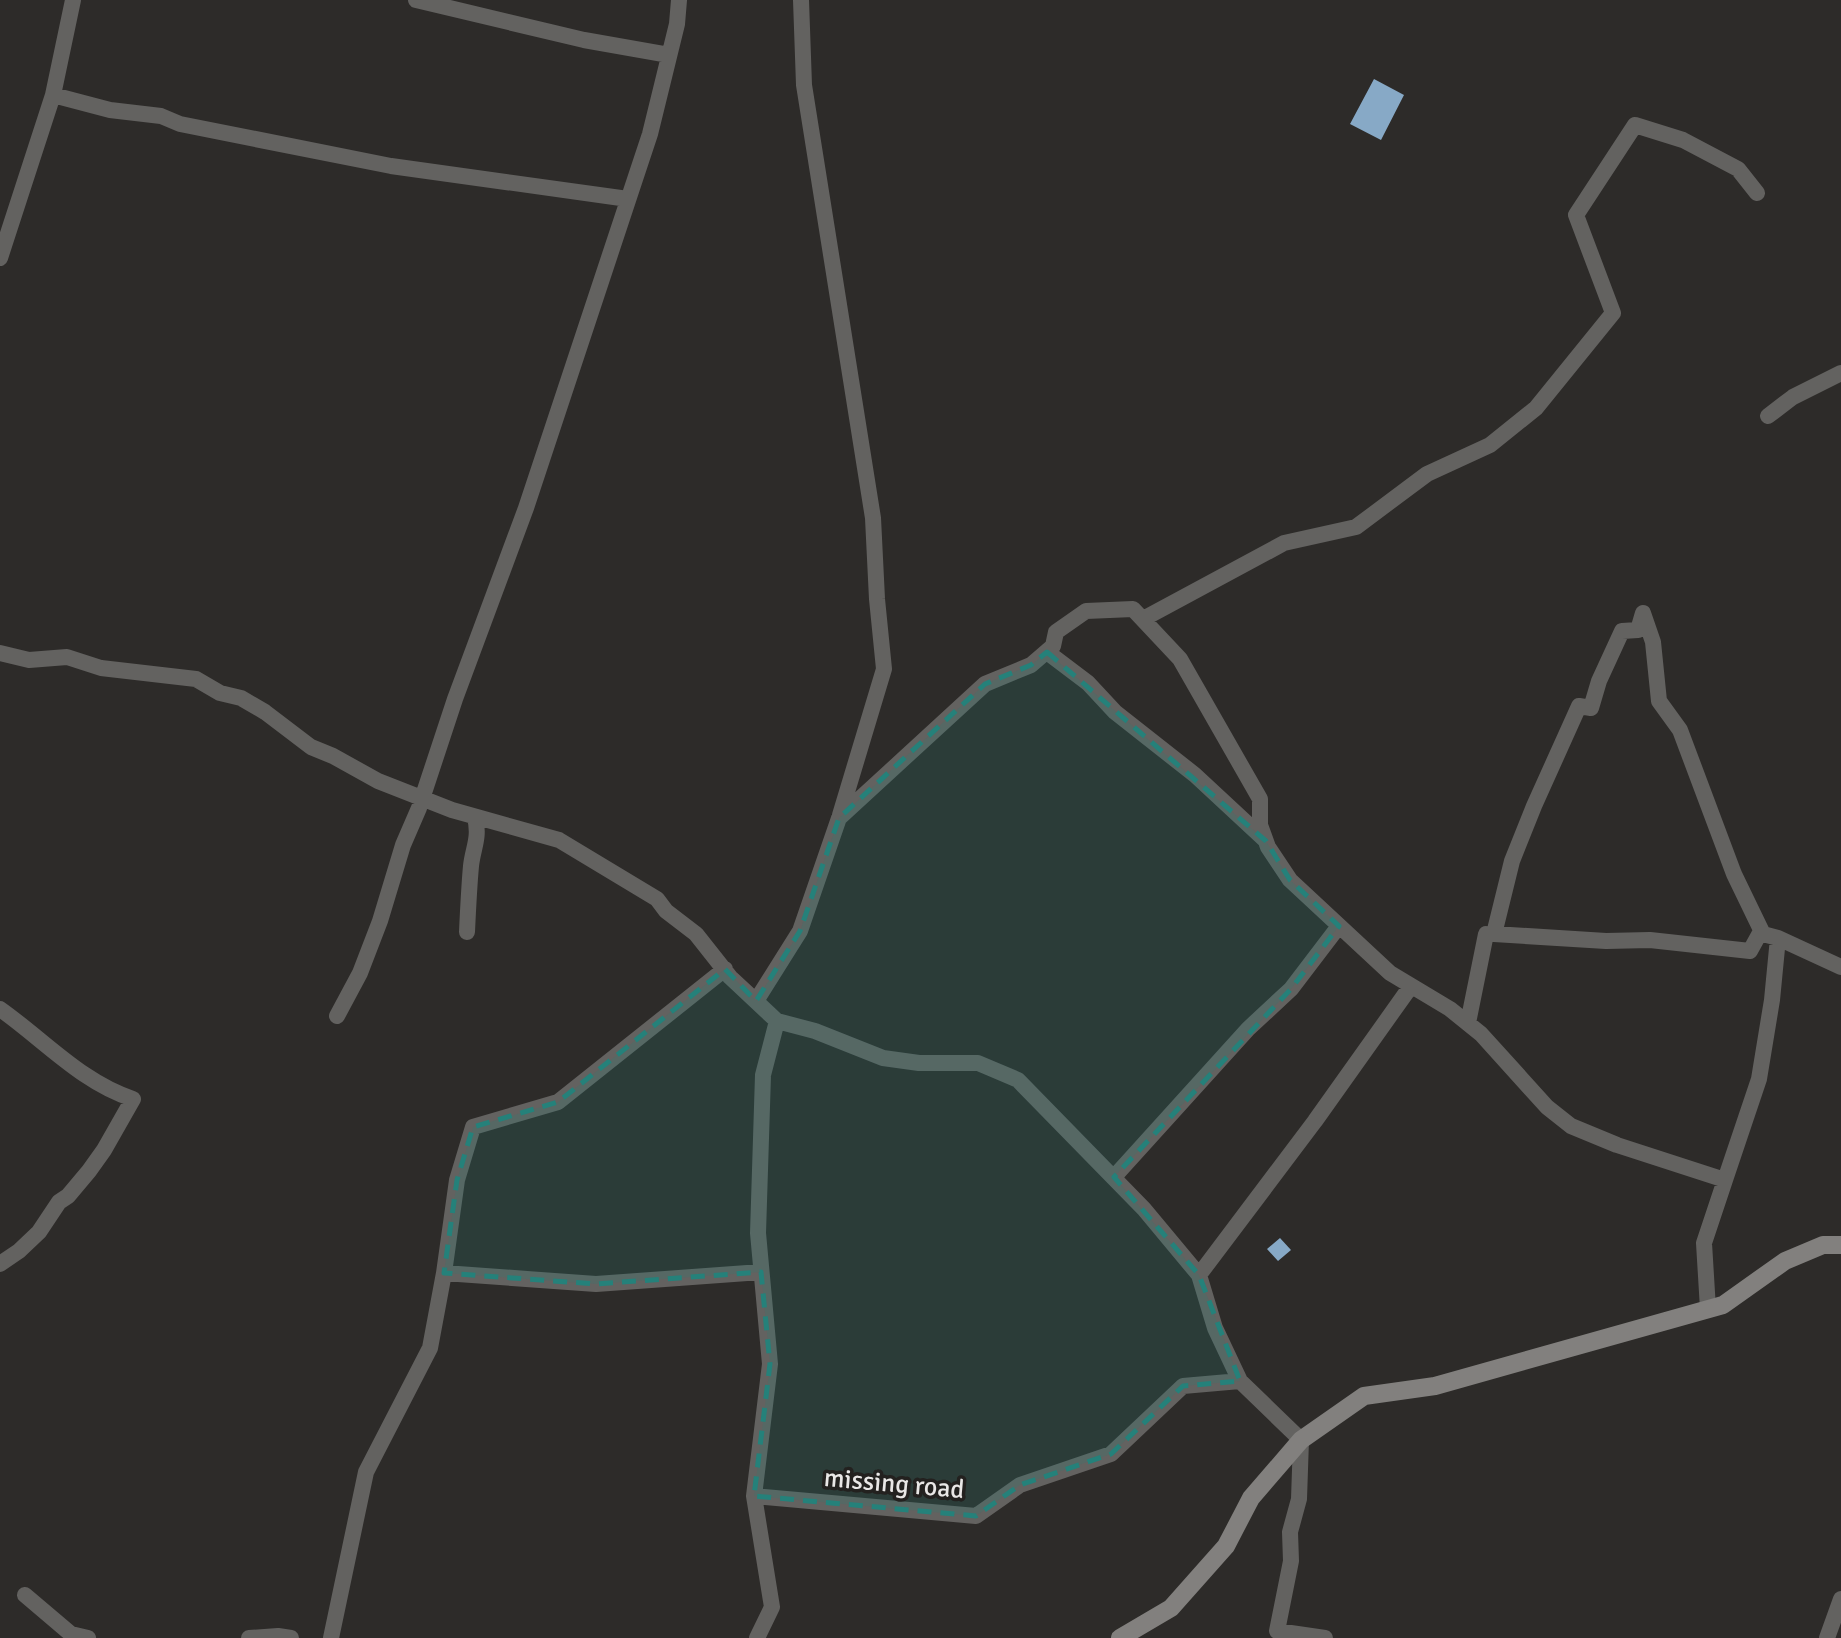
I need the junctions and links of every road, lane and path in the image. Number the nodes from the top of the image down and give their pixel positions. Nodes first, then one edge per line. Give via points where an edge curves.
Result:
1 (73, 0) edge
2 (416, 0) edge
3 (679, 0) edge
4 (801, 0) edge
5 (669, 55) junction
6 (53, 95) junction
7 (1757, 193) dead end
8 (628, 199) junction
9 (0, 258) edge
10 (1841, 373) edge
11 (1768, 416) dead end
12 (1143, 619) junction
13 (1047, 652) junction
14 (0, 653) edge
15 (423, 799) junction
16 (475, 817) junction
17 (839, 818) junction
18 (1266, 841) junction
19 (1339, 926) junction
20 (1761, 930) junction
21 (467, 932) dead end
22 (1486, 934) dead end
23 (1778, 938) junction
24 (1841, 967) edge
25 (725, 969) junction
26 (1411, 986) junction
27 (756, 1001) junction
28 (0, 1009) edge
29 (337, 1016) dead end
30 (777, 1021) junction
31 (1468, 1023) junction
32 (1114, 1177) junction
33 (1725, 1180) junction
34 (1841, 1245) edge
35 (0, 1264) edge
36 (761, 1272) junction
37 (444, 1273) junction
38 (1199, 1275) junction
39 (1708, 1309) junction
40 (1240, 1381) junction
41 (1301, 1440) junction
42 (754, 1496) junction
43 (25, 1595) dead end
44 (1841, 1598) edge
45 (68, 1636) edge
46 (88, 1638) edge
47 (248, 1638) edge
48 (291, 1638) edge
49 (331, 1638) edge
50 (757, 1638) edge
51 (1120, 1638) edge
52 (1325, 1638) edge
53 (1827, 1638) edge

1 - 6 street
2 - 5 street
3 - 5 street
4 - 17 street via 804,85 873,518 884,669
5 - 8 street
6 - 8 street via 391,166
6 - 9 street
7 - 12 street via 1738,169 1683,140 1635,125 1576,215 1612,313 1536,408 1490,445 1427,474 1356,527 1284,543
8 - 15 street via 531,495
10 - 11 street
12 - 13 street via 1133,610 1086,611 1056,632 1054,646
12 - 18 street via 1180,659 1260,799 1260,825
13 - 17 street via 1031,666 985,684
13 - 18 street via 1195,775
14 - 15 street via 29,660 67,657 100,668 196,679 265,712 311,747
15 - 16 street
15 - 29 street via 360,973
16 - 21 street via 478,830
16 - 25 street via 559,840 608,868 657,899 696,934
17 - 27 street via 800,931
18 - 19 street via 1290,880
19 - 26 street
19 - 32 street via 1291,989 1248,1029
20 - 20 street via 1734,874 1680,730 1659,701 1653,642 1643,613 1638,630 1622,631 1591,708 1579,706 1512,861 1494,934 1650,940 1750,951
20 - 23 street
22 - 31 street
23 - 24 street
23 - 33 street via 1759,1079
25 - 27 street
25 - 37 street via 558,1102 474,1127 457,1180
26 - 31 street
26 - 38 street
27 - 30 street
28 - 35 street via 73,1067 133,1099 89,1171 39,1231
30 - 32 street via 884,1058 978,1063 1018,1080
30 - 36 street via 763,1075
31 - 33 street via 1547,1107 1571,1126
32 - 38 street
33 - 39 street via 1704,1243
34 - 39 main road via 1823,1245 1785,1261 1723,1305
36 - 37 street via 596,1284
36 - 42 street via 771,1364
37 - 49 street via 430,1348 366,1472
38 - 40 street via 1214,1328
39 - 41 main road via 1436,1386 1364,1396
40 - 41 street
40 - 42 street, missing road via 1183,1386 1111,1454 1020,1485 976,1516
41 - 51 main road via 1251,1498 1226,1546 1171,1608
41 - 52 street via 1299,1499 1277,1631
42 - 50 street via 772,1607
43 - 45 street
44 - 53 street
45 - 46 street
47 - 48 street

